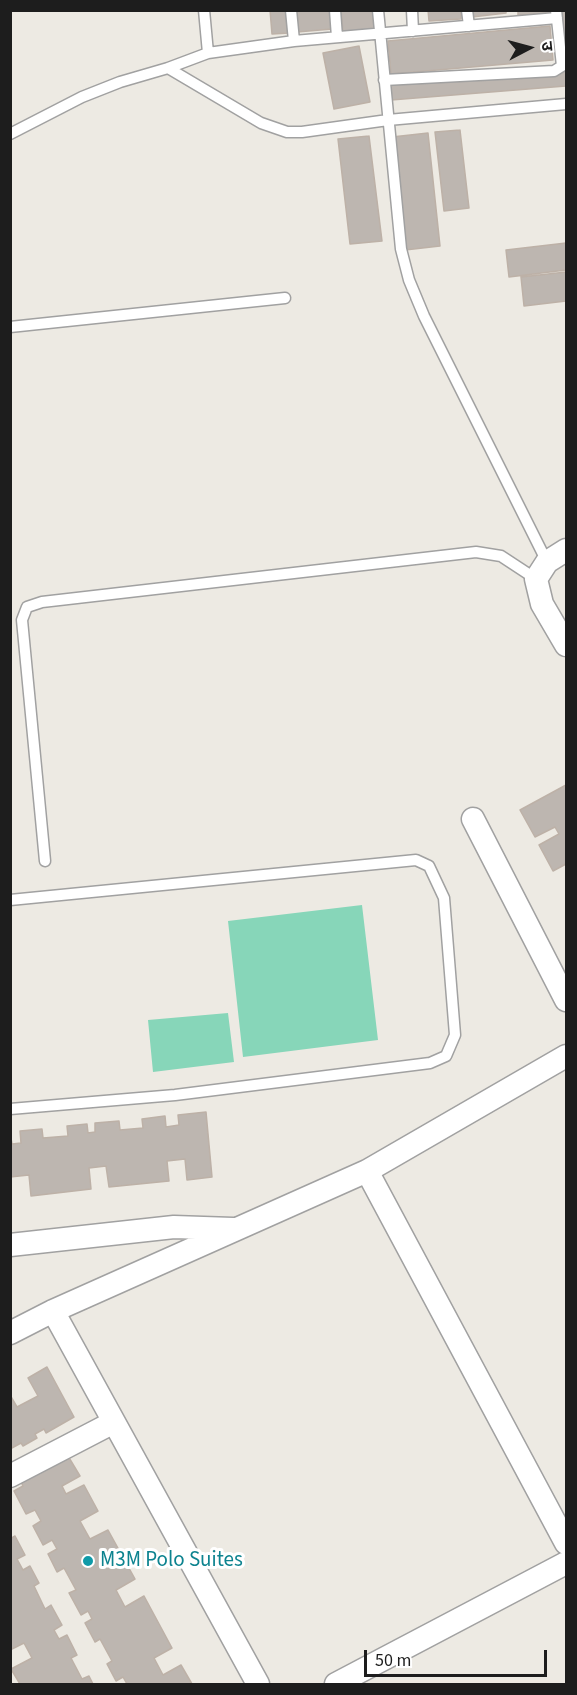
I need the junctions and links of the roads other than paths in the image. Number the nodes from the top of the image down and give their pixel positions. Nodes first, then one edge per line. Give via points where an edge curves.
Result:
1 (204, 10) edge
2 (291, 10) edge
3 (335, 10) edge
4 (378, 10) edge
5 (412, 10) edge
6 (467, 10) edge
7 (556, 14) edge
8 (514, 16) edge
9 (469, 26) junction
10 (413, 31) junction
11 (380, 33) junction
12 (338, 37) junction
13 (294, 41) junction
14 (208, 53) junction
15 (168, 68) junction
16 (384, 80) junction
17 (567, 104) edge
18 (388, 120) junction
19 (10, 134) edge
20 (285, 298) dead end
21 (10, 327) edge
22 (567, 550) edge
23 (542, 571) junction
24 (567, 645) edge
25 (473, 819) dead end
26 (45, 861) dead end
27 (10, 900) edge
28 (567, 1000) edge
29 (567, 1056) edge
30 (10, 1108) edge
31 (367, 1171) junction
32 (235, 1229) junction
33 (10, 1245) edge
34 (53, 1311) junction
35 (10, 1333) edge
36 (114, 1422) junction
37 (10, 1476) edge
38 (567, 1543) edge
39 (567, 1563) edge
40 (258, 1684) edge
41 (336, 1684) edge

1 - 14 lane
2 - 13 lane
3 - 12 lane
4 - 11 lane
5 - 10 lane
6 - 9 lane
7 - 8 lane
7 - 16 lane via 562,66 554,70
8 - 9 lane
9 - 10 lane
10 - 11 lane
11 - 12 lane
11 - 16 lane
12 - 13 lane
13 - 14 lane
14 - 15 lane
15 - 18 lane via 261,123 287,132
15 - 19 lane via 120,82
16 - 18 lane
17 - 18 lane
18 - 23 lane via 401,249 409,279
20 - 21 lane
22 - 23 street
23 - 24 street via 542,604
23 - 26 lane via 501,556 476,552 42,602 27,607 22,620
25 - 28 street
27 - 30 lane via 416,860 429,866 444,898 455,1035 446,1056 430,1063 176,1095
29 - 31 street
31 - 32 street
31 - 38 street
32 - 33 street via 174,1227
32 - 34 street
34 - 35 street
34 - 36 street
36 - 37 street
36 - 40 street
39 - 41 street

